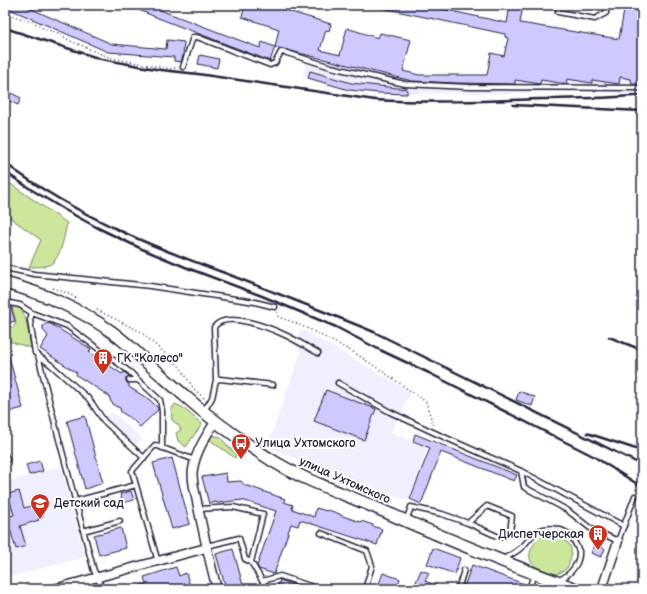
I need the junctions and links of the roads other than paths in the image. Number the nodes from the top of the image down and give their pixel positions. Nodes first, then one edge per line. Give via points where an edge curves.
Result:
1 (559, 5) edge
2 (607, 5) edge
3 (183, 67) road end
4 (642, 88) edge
5 (5, 268) edge
6 (5, 283) edge
7 (5, 302) edge
8 (274, 307) road end
9 (32, 313) junction
10 (318, 353) dead end
11 (38, 355) junction
12 (128, 380) dead end
13 (138, 380) junction
14 (216, 380) junction
15 (338, 382) dead end
16 (273, 385) dead end
17 (206, 407) junction
18 (215, 422) junction
19 (162, 448) junction
20 (5, 455) edge
21 (144, 458) junction
22 (195, 460) junction
23 (5, 461) edge
24 (521, 471) junction
25 (136, 485) junction
26 (635, 496) road end
27 (76, 501) junction
28 (198, 509) junction
29 (120, 521) dead end
30 (406, 522) junction
31 (468, 523) junction
32 (624, 526) junction
33 (84, 531) junction
34 (321, 533) dead end
35 (618, 541) junction
36 (206, 547) junction
37 (499, 560) junction
38 (158, 562) junction
39 (251, 562) junction
40 (464, 570) dead end
41 (534, 574) junction
42 (98, 578) junction
43 (262, 581) junction
44 (555, 582) junction
45 (54, 589) edge
46 (101, 589) edge
47 (217, 589) edge
48 (267, 589) edge
49 (319, 589) edge
50 (365, 589) edge
51 (458, 589) edge
52 (529, 589) edge
53 (576, 589) edge
54 (602, 589) edge

1 - 2 lane via 558,12 595,19 606,13
3 - 4 lane via 192,37 197,37 270,65 275,63 281,52 331,67 405,84
5 - 8 lane via 34,274 150,286
6 - 17 street, улица Ухтомского via 52,298 101,325
7 - 9 lane via 20,305
9 - 11 lane via 30,320 35,353
9 - 13 lane via 67,326
10 - 14 lane via 286,335 261,325 238,320 223,321 214,327
11 - 21 lane via 88,398 104,421
11 - 27 lane
12 - 13 lane
13 - 19 lane via 160,400
14 - 16 lane
14 - 17 lane via 212,398
15 - 24 lane via 390,412
17 - 18 street, улица Ухтомского
18 - 22 street via 203,439
18 - 30 street, улица Ухтомского via 290,470
19 - 21 lane via 155,445
19 - 22 lane
20 - 23 lane
21 - 25 lane via 132,471
22 - 28 street via 192,470
24 - 32 lane
24 - 35 lane via 524,487 567,510 590,528
25 - 27 lane
25 - 38 lane
26 - 32 lane
27 - 33 lane
28 - 36 street
28 - 39 lane via 232,507 263,514
29 - 33 lane
30 - 31 lane via 411,508 442,514
30 - 37 street, улица Ухтомского
31 - 31 lane via 499,537 510,532 512,516 487,506
32 - 35 lane
33 - 42 lane
34 - 50 lane via 367,551 372,566
35 - 54 street
36 - 38 street
36 - 39 lane via 239,538 245,559
36 - 47 street
37 - 41 street, улица Ухтомского
37 - 44 lane via 512,555 532,535 543,529 553,528 566,532 574,539 579,551 577,561 566,577
38 - 42 street
39 - 43 lane
40 - 51 lane
41 - 44 street, улица Ухтомского
41 - 52 lane
42 - 45 street
42 - 46 lane
43 - 48 lane
43 - 49 lane via 280,576
44 - 53 street, улица Ухтомского

